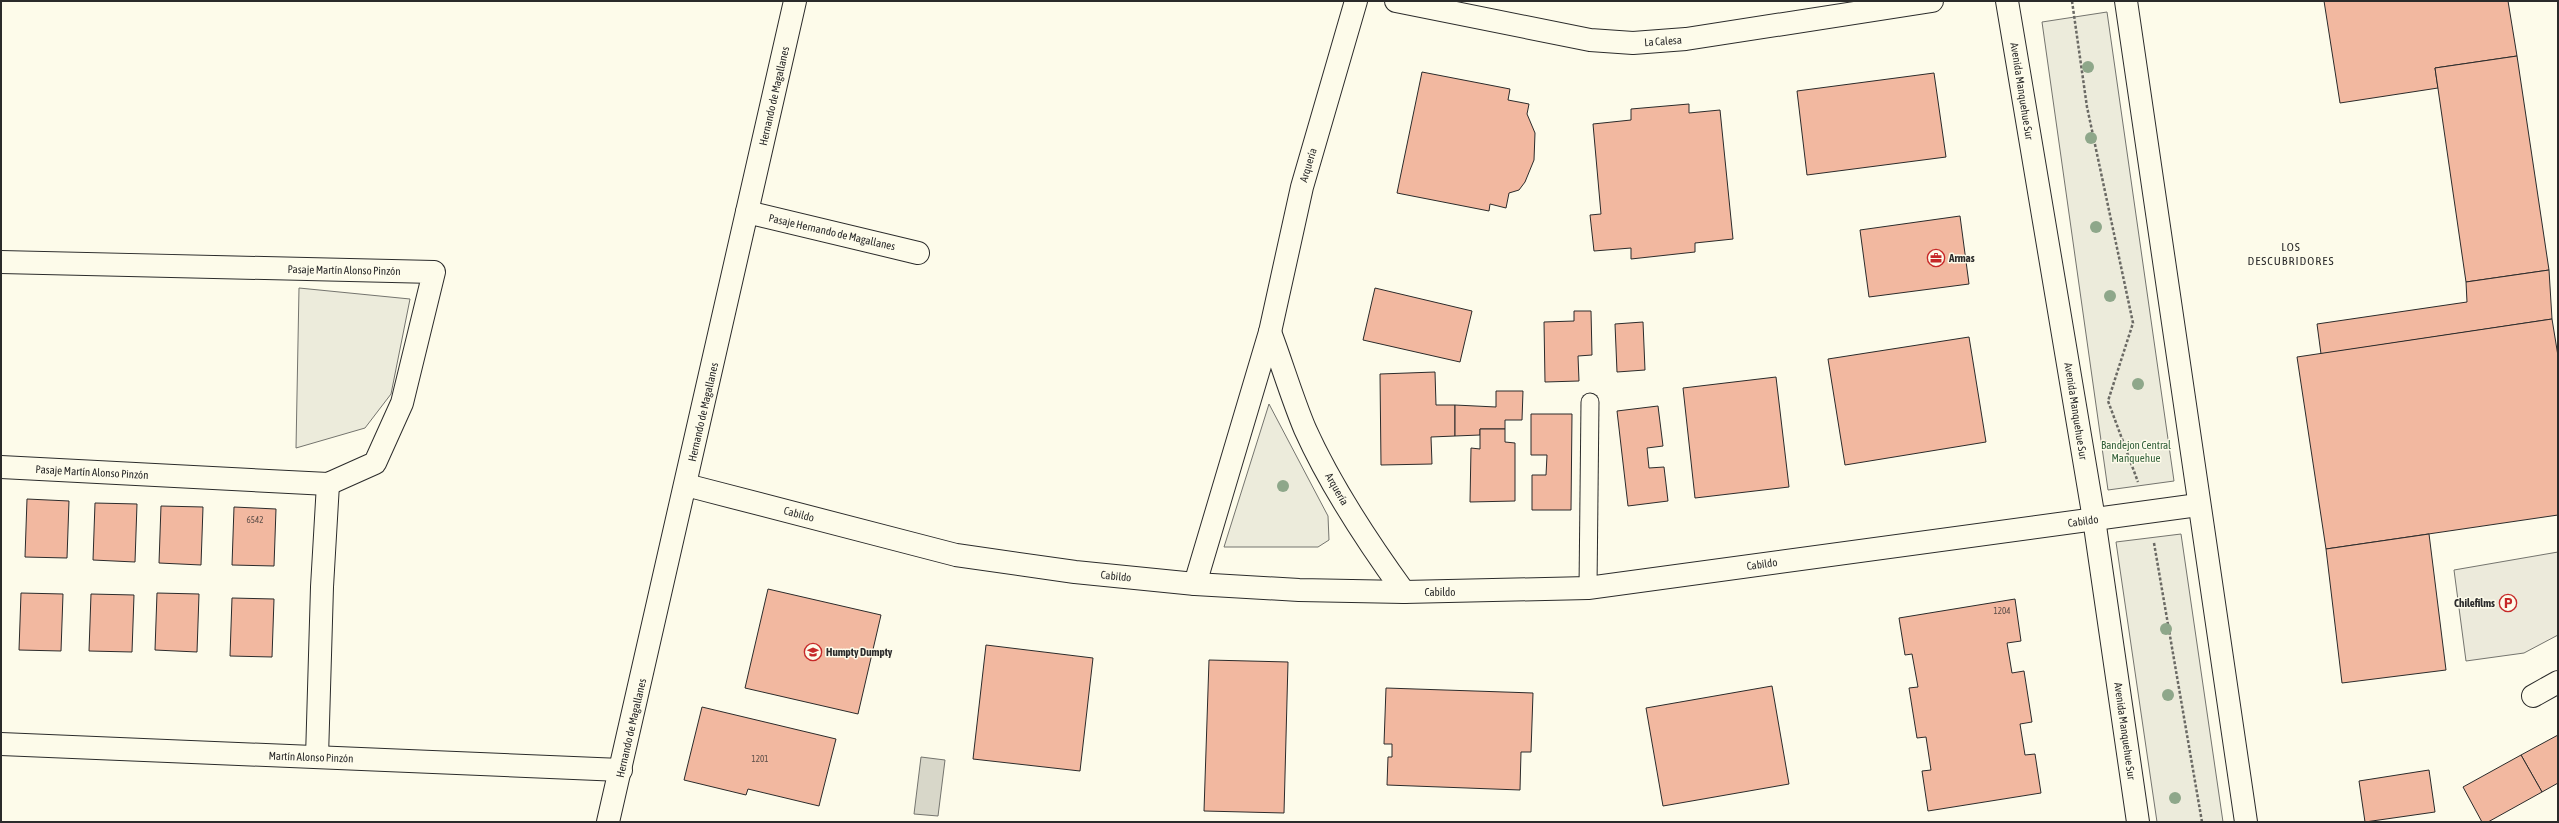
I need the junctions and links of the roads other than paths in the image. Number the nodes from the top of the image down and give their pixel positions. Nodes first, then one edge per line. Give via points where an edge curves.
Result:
1 (795, 1) edge
2 (1356, 1) edge
3 (1396, 1) edge
4 (1932, 1) edge
5 (2007, 1) edge
6 (2126, 1) edge
7 (747, 212) junction
8 (918, 253) dead end
9 (1, 262) edge
10 (1270, 332) junction
11 (1590, 402) dead end
12 (1, 467) edge
13 (328, 484) junction
14 (686, 485) junction
15 (2198, 504) junction
16 (2094, 519) junction
17 (1195, 584) junction
18 (1588, 588) junction
19 (1404, 592) junction
20 (2558, 682) edge
21 (2533, 696) dead end
22 (1, 744) edge
23 (317, 757) junction
24 (621, 770) junction
25 (608, 822) edge
26 (2138, 822) edge
27 (2246, 822) edge

1 - 7 street, Hernando de Magallanes
2 - 10 street, Arquería via 1302,187
3 - 4 street, La Calesa via 1590,40 1633,43 1686,39
5 - 16 street, Avenida Manquehue Sur
6 - 15 street
7 - 8 street, Pasaje Hernando de Magallanes
7 - 14 street, Hernando de Magallanes
9 - 13 street, Pasaje Martín Alonso Pinzón via 434,272 402,403 375,463
10 - 17 street, Arquería
10 - 19 street, Arquería via 1305,429 1376,554
11 - 18 lane
12 - 13 street, Pasaje Martín Alonso Pinzón
13 - 23 street
14 - 17 street, Cabildo via 956,555 1075,572
14 - 24 street, Hernando de Magallanes
15 - 16 street, Cabildo
15 - 27 street
16 - 18 street, Cabildo
16 - 26 street, Avenida Manquehue Sur
17 - 19 street, Cabildo via 1299,590
18 - 19 street, Cabildo
20 - 21 street
22 - 23 street, Martín Alonso Pinzón
23 - 24 street, Martín Alonso Pinzón
24 - 25 street, Hernando de Magallanes

